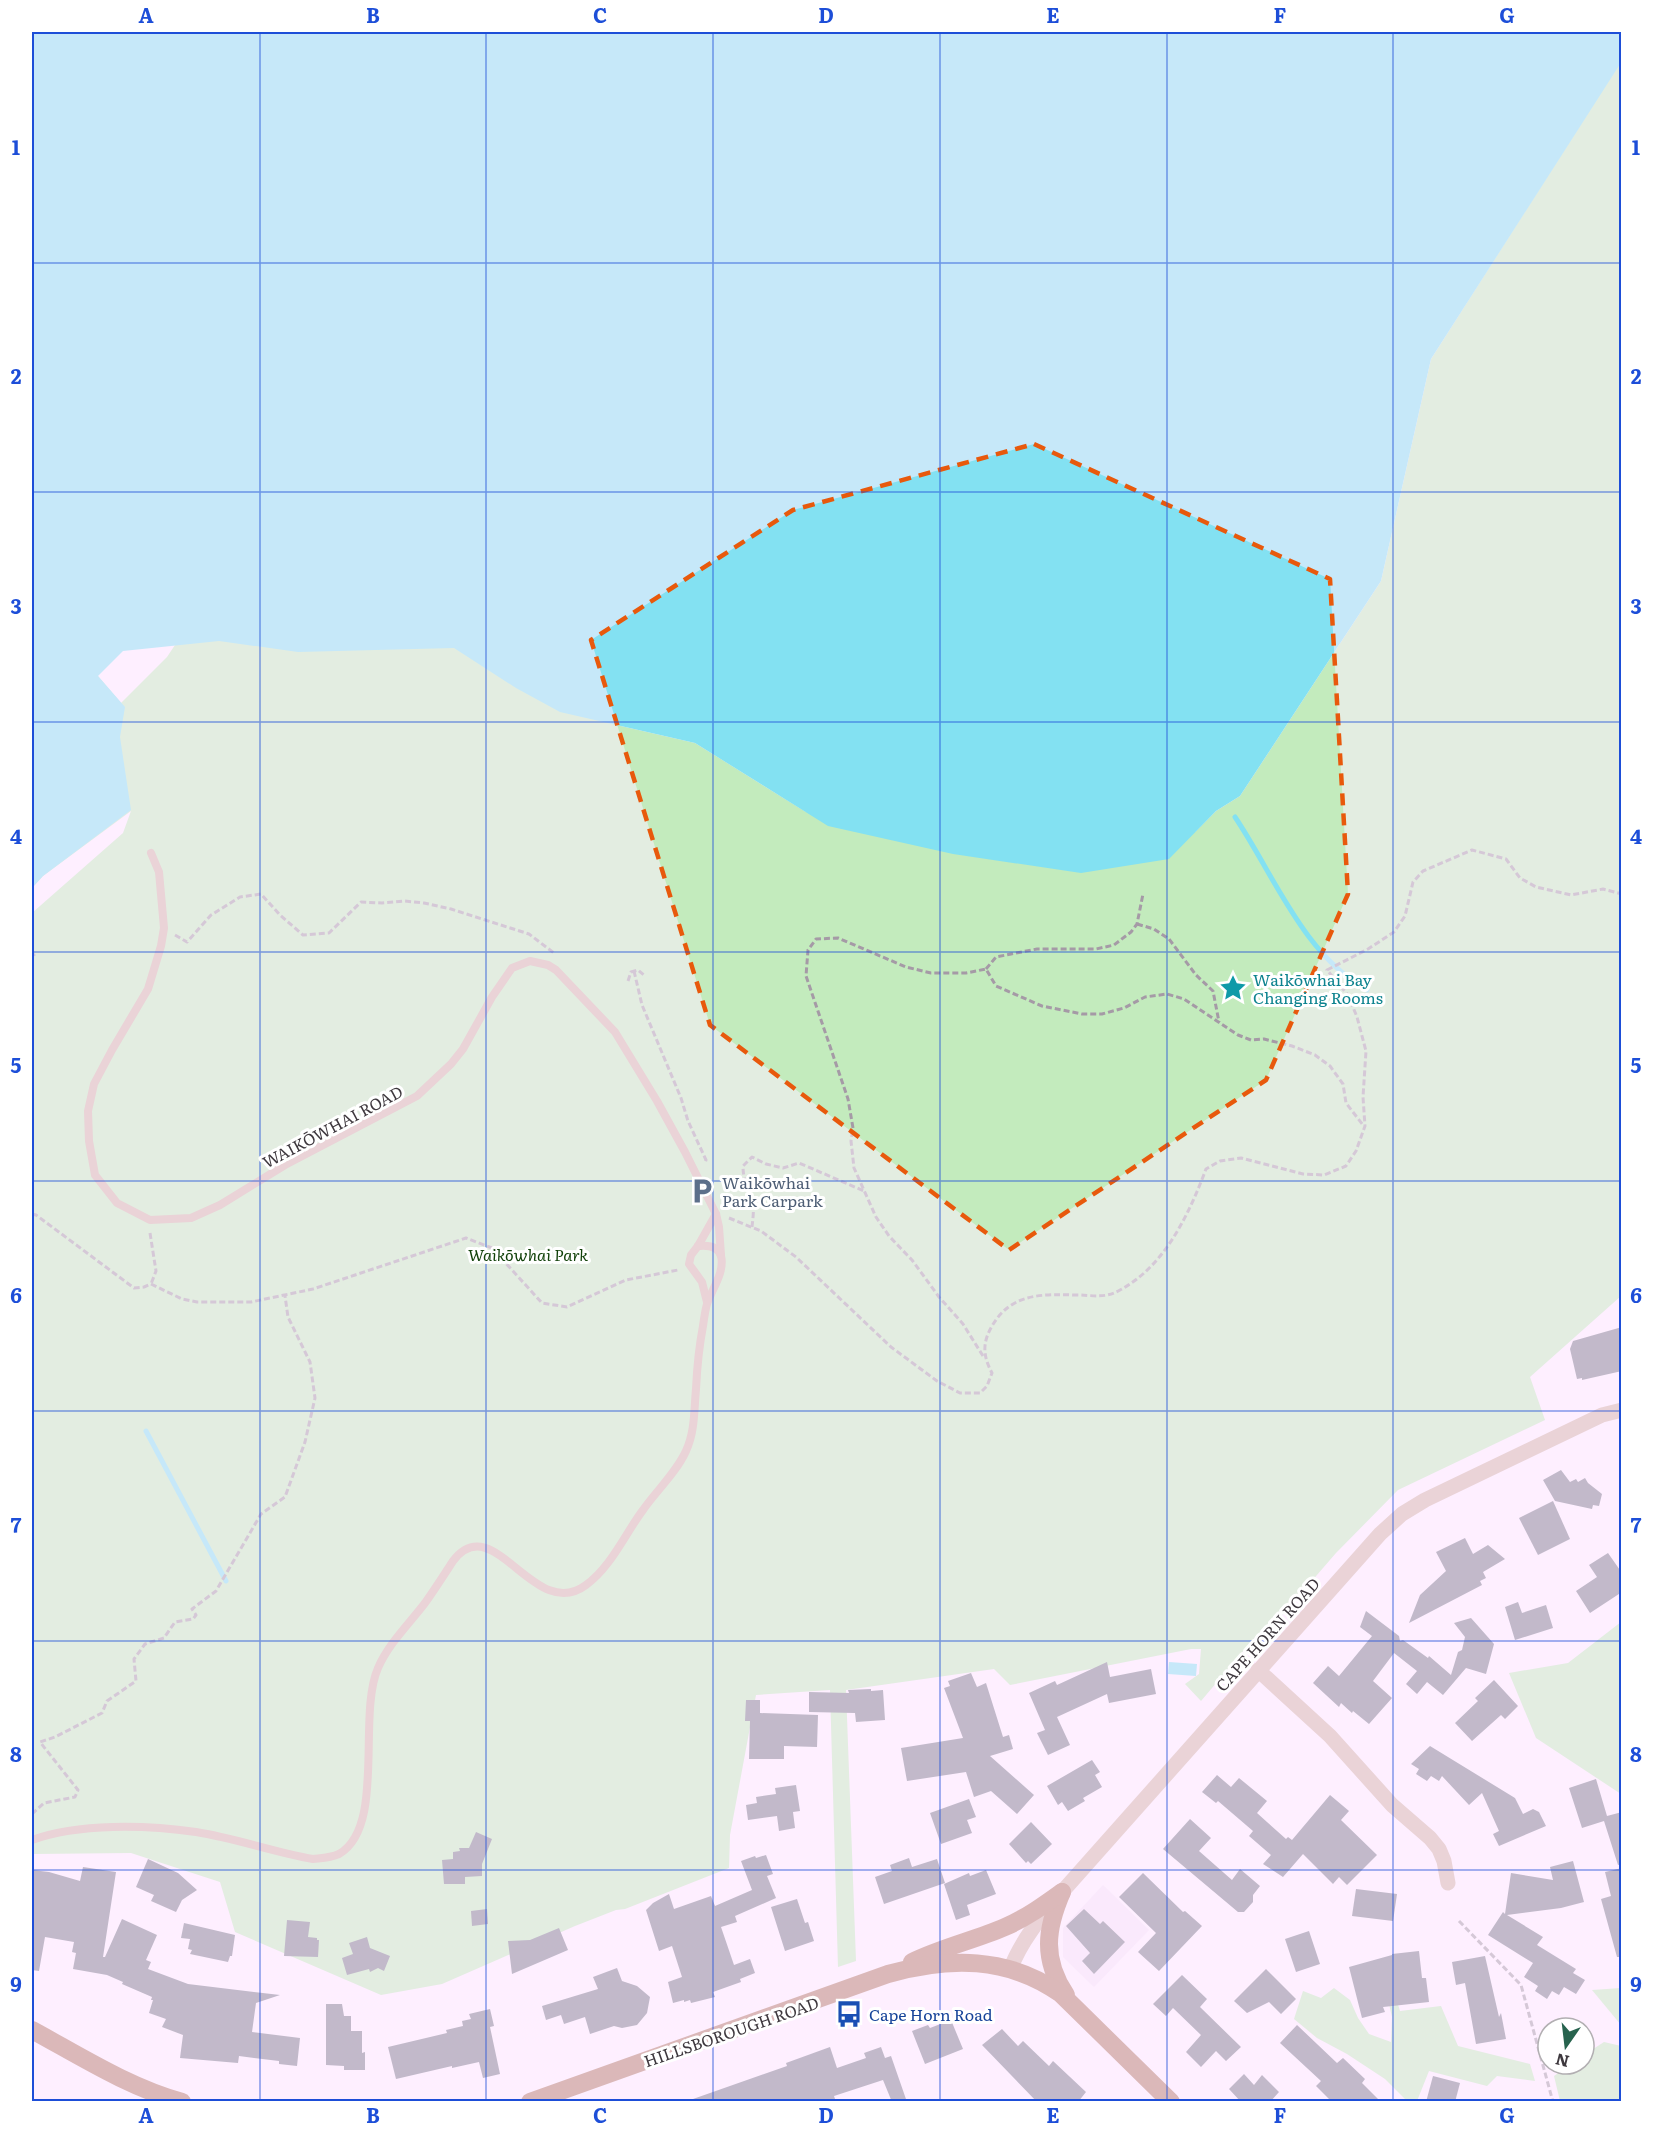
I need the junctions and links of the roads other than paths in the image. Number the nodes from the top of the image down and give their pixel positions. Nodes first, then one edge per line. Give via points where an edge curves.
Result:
1 (151, 853) dead end
2 (716, 1214) junction
3 (698, 1246) junction
4 (721, 1255) junction
5 (708, 1303) junction
6 (1622, 1410) edge
7 (1258, 1670) junction
8 (32, 1840) edge
9 (1448, 1883) dead end
10 (1062, 1892) junction
11 (1010, 1970) junction
12 (888, 1974) junction
13 (1073, 2004) junction
14 (32, 2030) edge
15 (182, 2102) edge
16 (530, 2102) edge
17 (1171, 2102) edge

1 - 2 lane, WAIKŌWHAI ROAD via 159,872 164,928 148,989 94,1084 88,1111 95,1176 117,1203 150,1220 191,1218 417,1096 463,1049 512,968 530,961 556,970 615,1032 657,1101
2 - 3 lane
2 - 4 lane, WAIKŌWHAI ROAD
3 - 4 lane via 713,1247
3 - 5 lane via 689,1264 702,1282
4 - 5 lane, WAIKŌWHAI ROAD via 722,1265
5 - 8 lane, WAIKŌWHAI ROAD via 700,1342 693,1431 686,1451 593,1579 566,1594 547,1591 494,1551 476,1547 455,1559 393,1642 377,1670 371,1691 363,1819 357,1835 340,1853 313,1859 196,1832 141,1828 66,1830
6 - 7 street, CAPE HORN ROAD via 1602,1415 1484,1470 1401,1514
7 - 9 street via 1330,1736 1392,1804 1430,1838 1439,1849
7 - 10 street, CAPE HORN ROAD
10 - 11 street, CAPE HORN ROAD via 1024,1940
10 - 12 main road via 1004,1927 935,1951
10 - 13 main road via 1053,1912 1048,1947 1059,1984
11 - 12 main road, HILLSBOROUGH ROAD via 954,1962
11 - 13 main road, HILLSBOROUGH ROAD via 1046,1984
12 - 16 main road, HILLSBOROUGH ROAD
13 - 17 main road, HILLSBOROUGH ROAD
14 - 15 main road via 156,2094

